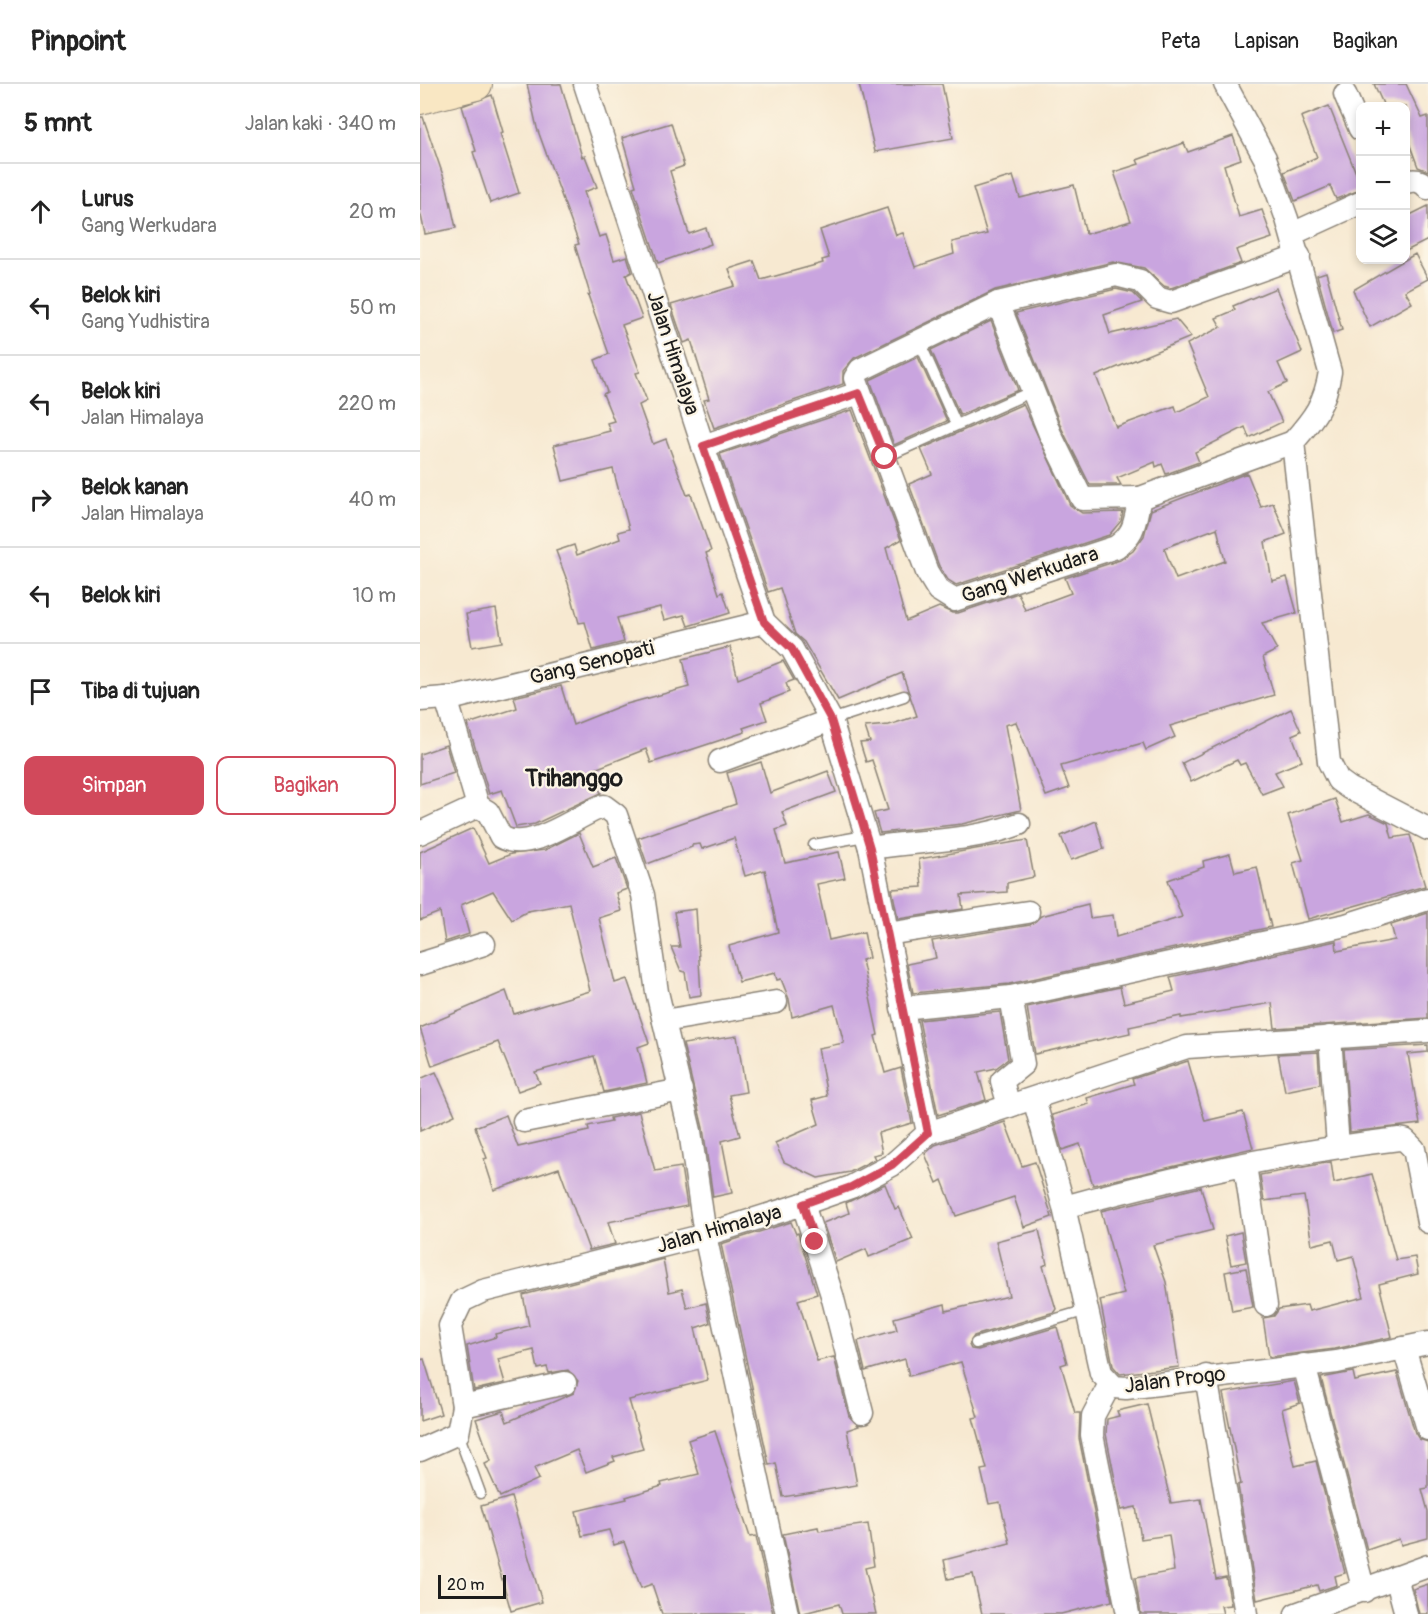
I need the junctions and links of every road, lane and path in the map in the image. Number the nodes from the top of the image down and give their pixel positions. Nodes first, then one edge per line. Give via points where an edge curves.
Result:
1 (476, 84) edge
2 (585, 84) edge
3 (1225, 84) edge
4 (1345, 94) dead end
5 (420, 98) edge
6 (1356, 120) edge
7 (1410, 181) edge
8 (1428, 188) edge
9 (1356, 205) edge
10 (1292, 234) junction
11 (1299, 256) junction
12 (998, 303) junction
13 (919, 341) junction
14 (1033, 391) junction
15 (859, 393) junction
16 (956, 424) junction
17 (1293, 442) junction
18 (703, 446) junction
19 (885, 457) junction
20 (1140, 498) junction
21 (764, 622) junction
22 (904, 696) dead end
23 (446, 698) junction
24 (420, 700) edge
25 (831, 720) junction
26 (720, 761) dead end
27 (478, 806) junction
28 (1019, 824) dead end
29 (1428, 829) edge
30 (420, 833) edge
31 (868, 842) junction
32 (814, 845) dead end
33 (1428, 899) edge
34 (1028, 912) dead end
35 (887, 934) junction
36 (484, 944) dead end
37 (420, 964) edge
38 (1011, 998) junction
39 (776, 1002) dead end
40 (902, 1008) junction
41 (664, 1022) junction
42 (1428, 1031) edge
43 (1330, 1037) junction
44 (681, 1090) junction
45 (1034, 1099) junction
46 (1009, 1106) junction
47 (524, 1121) dead end
48 (928, 1133) junction
49 (1338, 1146) junction
50 (1245, 1165) junction
51 (803, 1204) junction
52 (1064, 1207) junction
53 (1428, 1222) edge
54 (705, 1235) junction
55 (1266, 1305) dead end
56 (1087, 1310) junction
57 (1428, 1342) edge
58 (976, 1343) dead end
59 (1404, 1347) junction
60 (1304, 1365) junction
61 (1206, 1376) junction
62 (565, 1383) dead end
63 (1110, 1384) junction
64 (463, 1406) junction
65 (862, 1413) dead end
66 (1428, 1429) edge
67 (458, 1433) junction
68 (420, 1450) edge
69 (480, 1493) dead end
70 (1428, 1566) edge
71 (1396, 1577) junction
72 (1364, 1591) junction
73 (787, 1614) edge
74 (1128, 1614) edge
75 (1246, 1614) edge
76 (1296, 1614) edge
77 (1406, 1614) edge

1 - 5 main road
2 - 18 street, Jalan Himalaya
3 - 10 street via 1264,158
4 - 6 street
7 - 8 street via 1424,183
9 - 10 street
10 - 11 street
11 - 12 street via 1171,302 1156,298 1130,276 1116,276
11 - 17 street via 1330,372 1326,395 1315,416
12 - 13 street
12 - 14 street
13 - 15 street via 857,372
13 - 16 lane
14 - 16 lane
14 - 20 street via 1082,499
15 - 18 street
15 - 19 street, Gang Werkudara
16 - 19 lane
17 - 20 street
17 - 29 street via 1329,762 1338,780 1349,788
18 - 21 street, Jalan Himalaya
19 - 20 street, Gang Werkudara via 927,572 939,590 954,600 1116,547 1134,527
21 - 23 street, Gang Senopati
21 - 25 street, Jalan Himalaya via 792,649
22 - 25 lane
23 - 24 street, Gang Senopati
23 - 27 street
25 - 26 street
25 - 31 street, Jalan Himalaya
27 - 30 street
27 - 41 street via 488,812 501,837 512,840 560,830 604,806 616,815 643,895
28 - 31 street via 970,838
31 - 32 lane
31 - 35 street, Jalan Himalaya
33 - 38 street via 1346,926
34 - 35 street
35 - 40 street, Jalan Himalaya
36 - 37 street
38 - 40 street
38 - 46 street via 1023,1064 1002,1081
39 - 41 street
40 - 48 street, Jalan Himalaya
41 - 44 street
42 - 43 street
43 - 45 street via 1187,1047
43 - 49 street
44 - 47 street
44 - 54 street
45 - 46 street
45 - 52 street, Jalan Progo
46 - 48 street
48 - 51 street, Jalan Himalaya via 892,1165 851,1187
49 - 50 street
49 - 53 street via 1399,1139 1410,1144
50 - 52 street
50 - 55 street
51 - 54 street, Jalan Himalaya
51 - 65 street via 832,1295
52 - 56 street, Jalan Progo
54 - 64 street, Jalan Himalaya via 483,1291 462,1301 450,1326
54 - 73 street
56 - 58 lane
56 - 63 street, Jalan Progo via 1101,1373
57 - 59 street, Jalan Progo
59 - 60 street, Jalan Progo
59 - 66 street
60 - 61 street, Jalan Progo
60 - 72 street
61 - 63 street, Jalan Progo via 1126,1388
61 - 75 street
62 - 64 street
63 - 74 street via 1093,1416 1092,1435
64 - 67 street, Jalan Himalaya
67 - 68 street
67 - 69 lane
70 - 71 street
71 - 72 street
71 - 77 street
72 - 76 street

